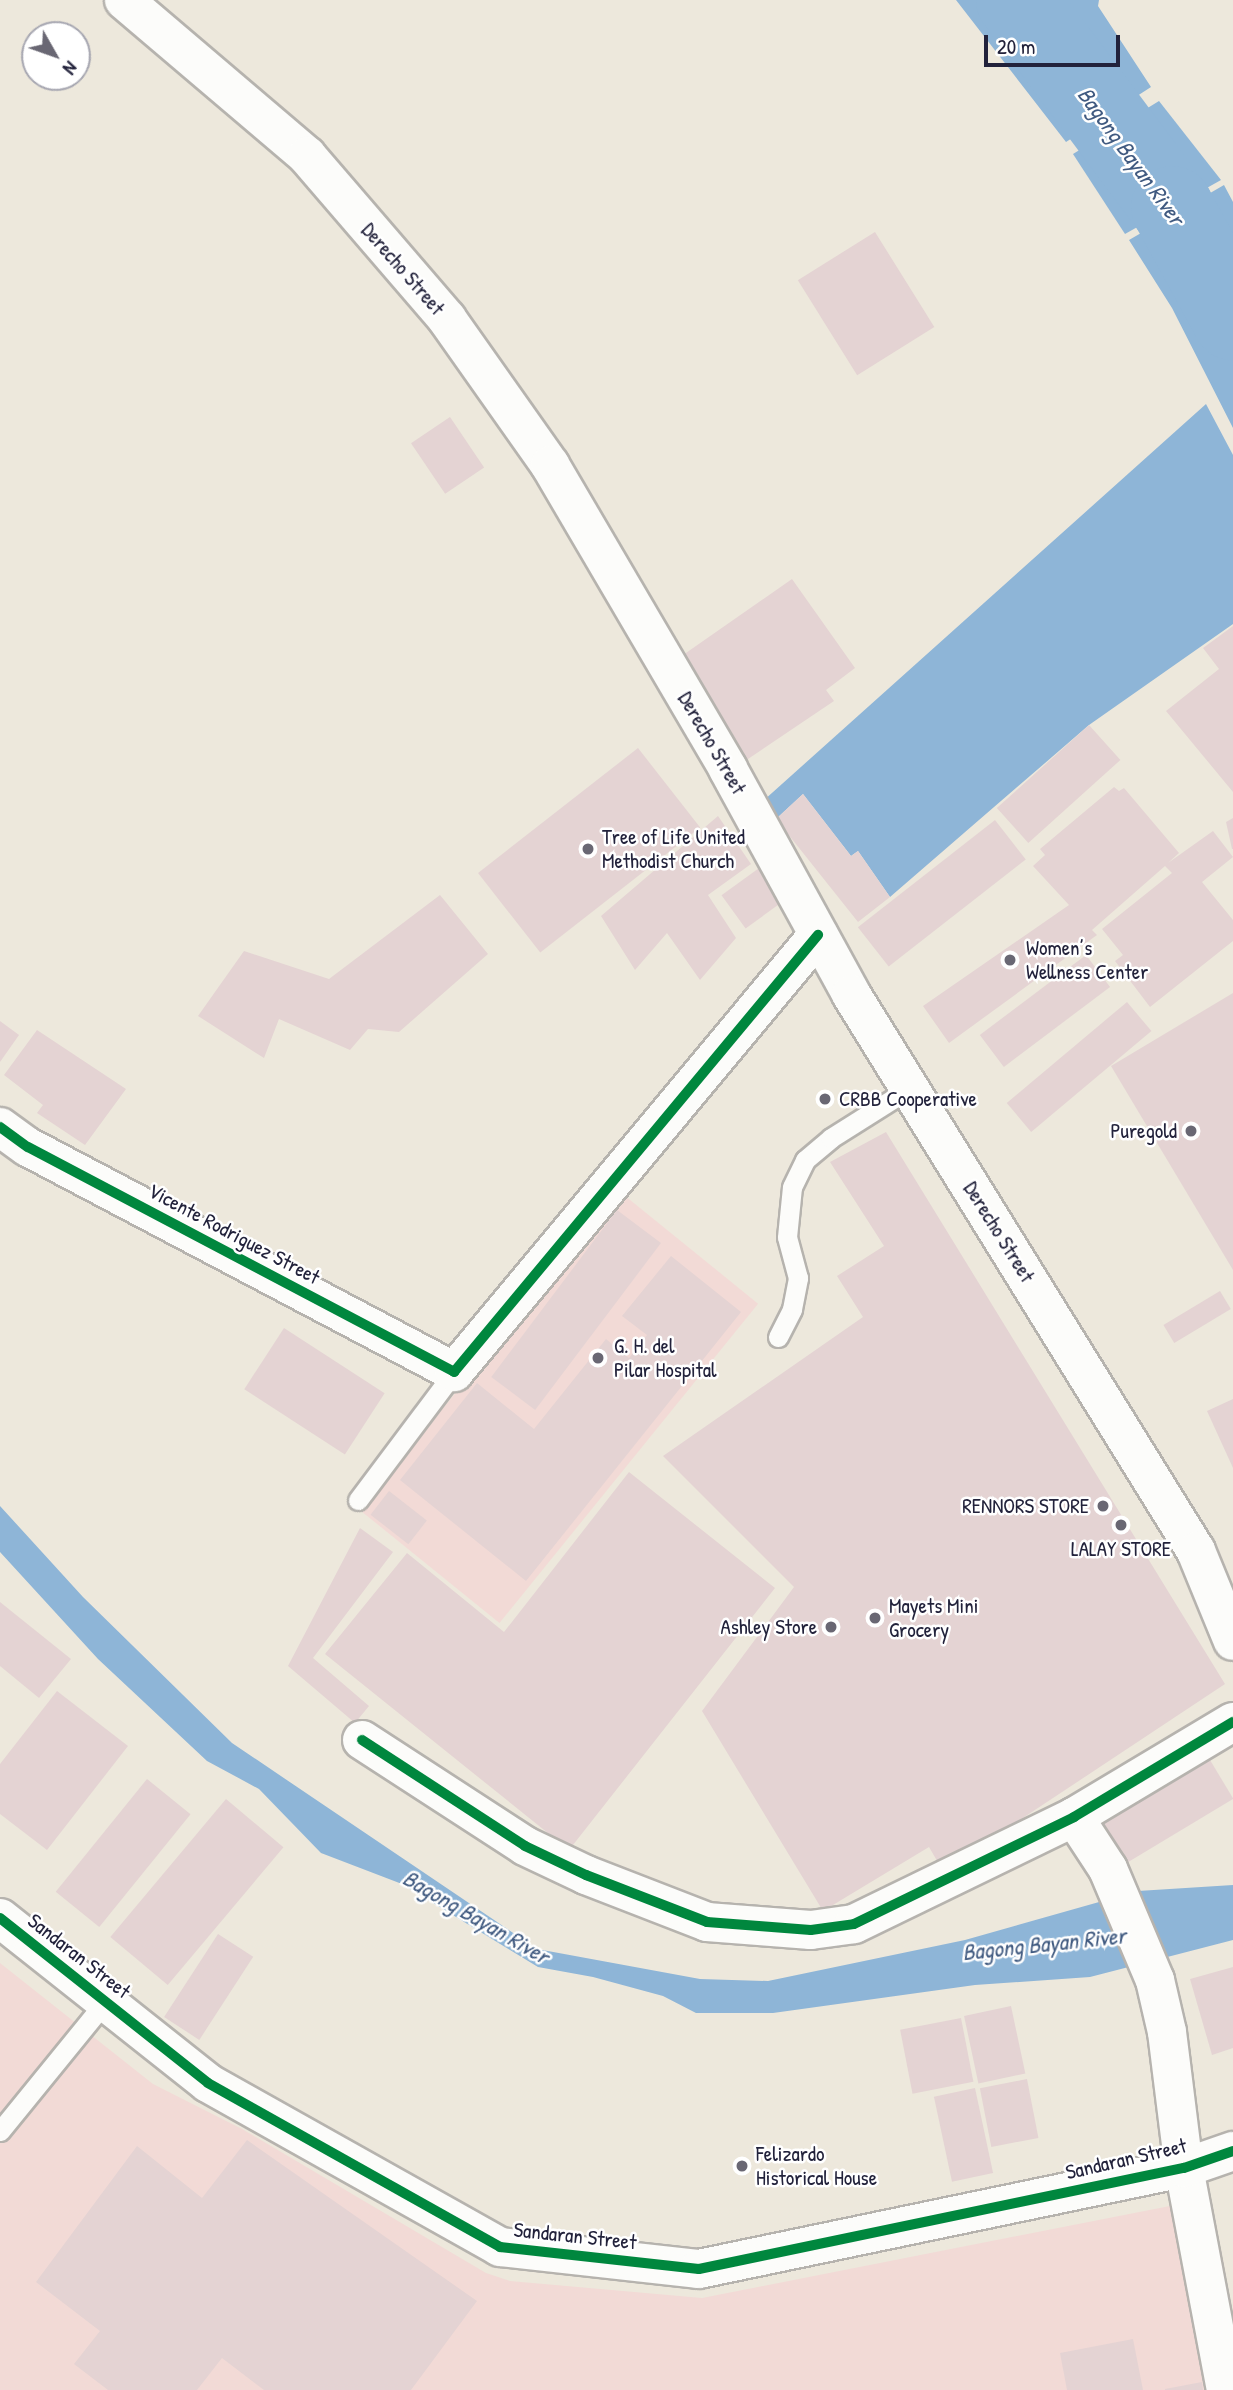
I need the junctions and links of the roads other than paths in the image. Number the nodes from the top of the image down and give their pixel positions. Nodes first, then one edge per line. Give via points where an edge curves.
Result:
1 (124, 0) edge
2 (818, 935) junction
3 (910, 1088) junction
4 (0, 1127) edge
5 (778, 1337) dead end
6 (454, 1372) junction
7 (358, 1500) dead end
8 (1233, 1641) edge
9 (1233, 1722) edge
10 (362, 1740) dead end
11 (1074, 1816) junction
12 (0, 1918) edge
13 (105, 2002) junction
14 (0, 2131) edge
15 (1233, 2151) edge
16 (1184, 2168) junction
17 (1226, 2390) edge

1 - 2 street, Derecho Street via 307,156 447,319 550,466
2 - 3 street, Derecho Street
2 - 6 street
3 - 5 lane via 805,1160 792,1187 787,1237 798,1278 792,1309
3 - 8 street, Derecho Street via 1196,1552
4 - 6 street, Vicente Rodriguez Street via 27,1147
6 - 7 lane
9 - 11 street
10 - 11 street via 525,1846 707,1922 811,1930 854,1924
11 - 16 street via 1108,1869 1155,1980 1167,2032
12 - 13 street, Sandaran Street
13 - 14 lane
13 - 16 street, Sandaran Street via 208,2083 500,2247 699,2269
15 - 16 street, Sandaran Street
16 - 17 street

